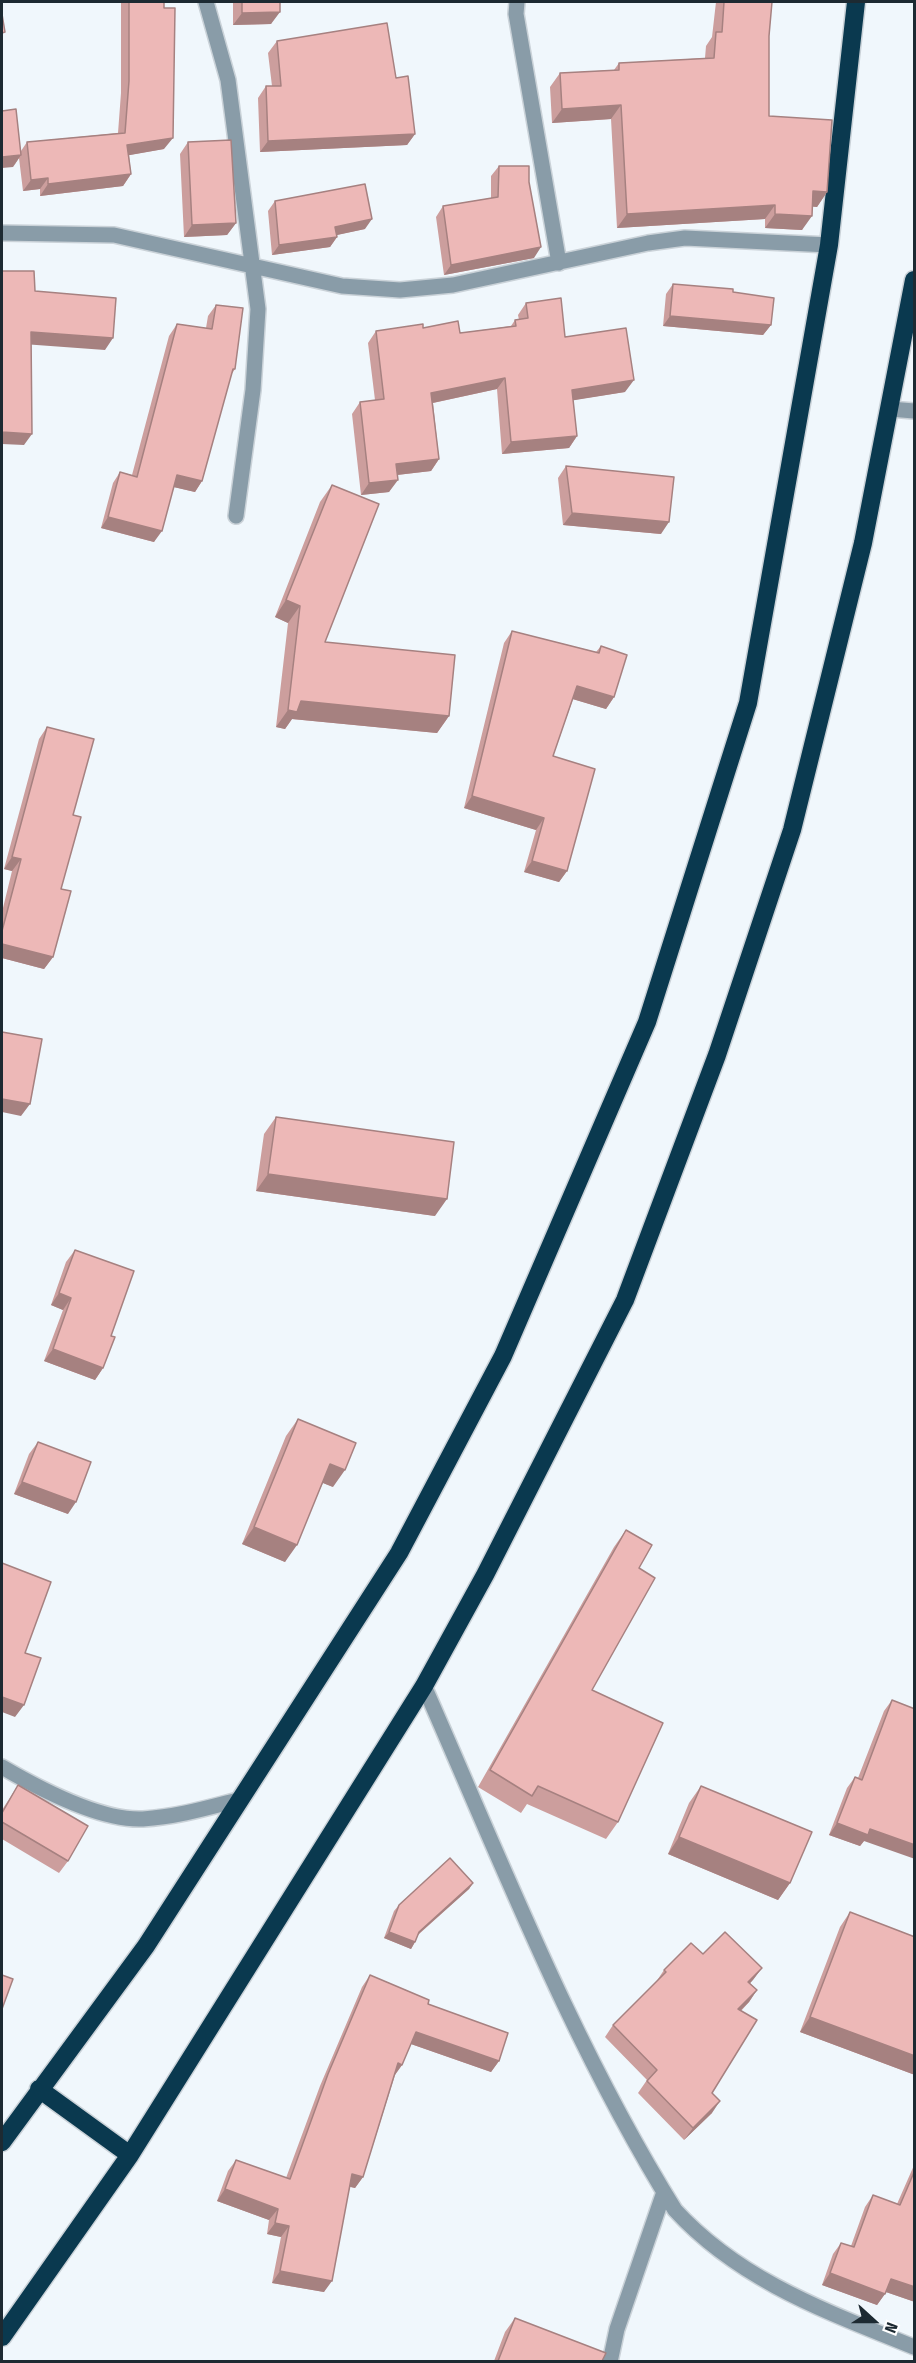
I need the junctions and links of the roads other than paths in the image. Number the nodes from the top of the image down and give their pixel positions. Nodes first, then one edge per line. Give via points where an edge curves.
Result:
1 (206, 2) edge
2 (517, 2) edge
3 (856, 2) edge
4 (2, 233) edge
5 (830, 245) junction
6 (560, 263) junction
7 (252, 265) junction
8 (915, 280) edge
9 (890, 409) junction
10 (915, 411) edge
11 (236, 516) dead end
12 (424, 1686) junction
13 (2, 1767) edge
14 (238, 1800) junction
15 (39, 2089) junction
16 (2, 2142) edge
17 (130, 2155) junction
18 (664, 2193) junction
19 (2, 2337) edge
20 (915, 2347) edge
21 (610, 2361) edge

1 - 7 street via 228,80
2 - 6 street
3 - 5 highway
4 - 7 street via 114,235
5 - 6 street via 686,238
5 - 14 highway via 748,703 647,1022 503,1356 399,1553
6 - 7 street via 453,285 400,290 342,286
7 - 11 street via 258,309 253,390
8 - 9 highway
9 - 10 street
9 - 12 highway via 863,543 792,830 713,1066 626,1300
12 - 17 highway
12 - 18 street via 562,1999
13 - 14 street via 108,1814 142,1819 188,1813
14 - 15 highway via 146,1946
15 - 16 highway
15 - 17 highway
17 - 19 highway
18 - 20 street via 692,2228 744,2270 805,2302
18 - 21 street via 617,2329

